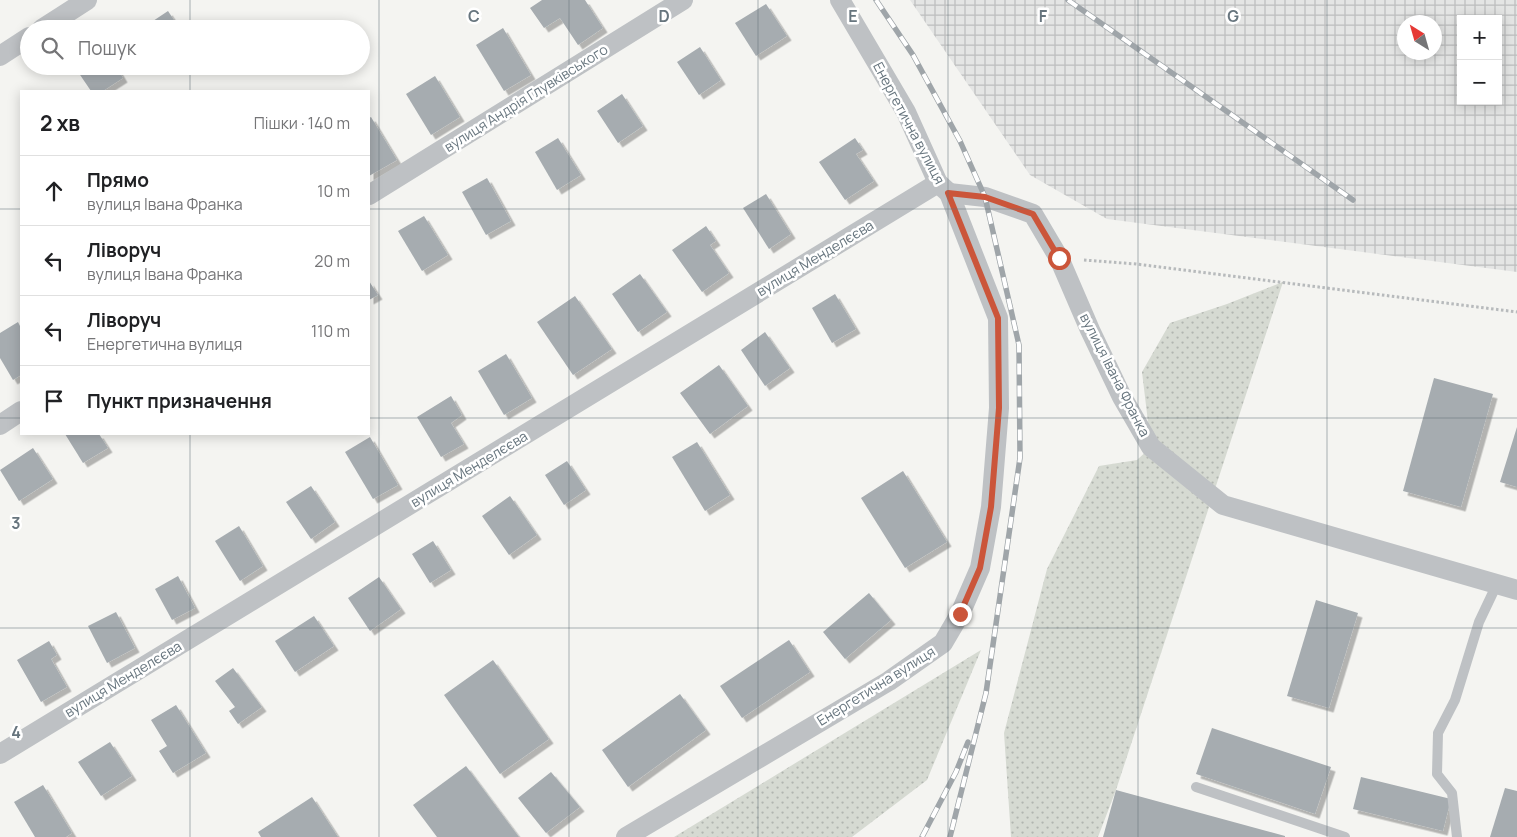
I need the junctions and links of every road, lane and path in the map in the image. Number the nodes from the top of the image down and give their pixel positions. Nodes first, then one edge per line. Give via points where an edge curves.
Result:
1 (87, 0) edge
2 (683, 0) edge
3 (840, 0) edge
4 (56, 20) edge
5 (20, 43) edge
6 (0, 56) edge
7 (943, 188) junction
8 (370, 194) edge
9 (1059, 258) junction
10 (1517, 312) edge
11 (20, 412) edge
12 (0, 424) edge
13 (1497, 584) junction
14 (1517, 590) edge
15 (0, 754) edge
16 (1196, 787) dead end
17 (626, 837) edge
18 (1345, 837) edge
19 (1457, 837) edge

1 - 4 street
2 - 8 street, вулиця Андрія Глувківського
3 - 7 street, Енергетична вулиця via 906,112
5 - 6 street
7 - 9 street, вулиця Івана Франка via 985,197 1033,214
7 - 15 street, вулиця Менделєєва
7 - 17 street, Енергетична вулиця via 998,318 999,408 991,507 980,568 960,614 943,643 889,681
9 - 10 path via 1136,264
9 - 13 street, вулиця Івана Франка via 1122,397 1151,447 1223,505
11 - 12 street
13 - 14 street, вулиця Івана Франка
13 - 19 lane via 1480,622 1455,700 1438,733 1437,774 1452,793
16 - 18 lane

